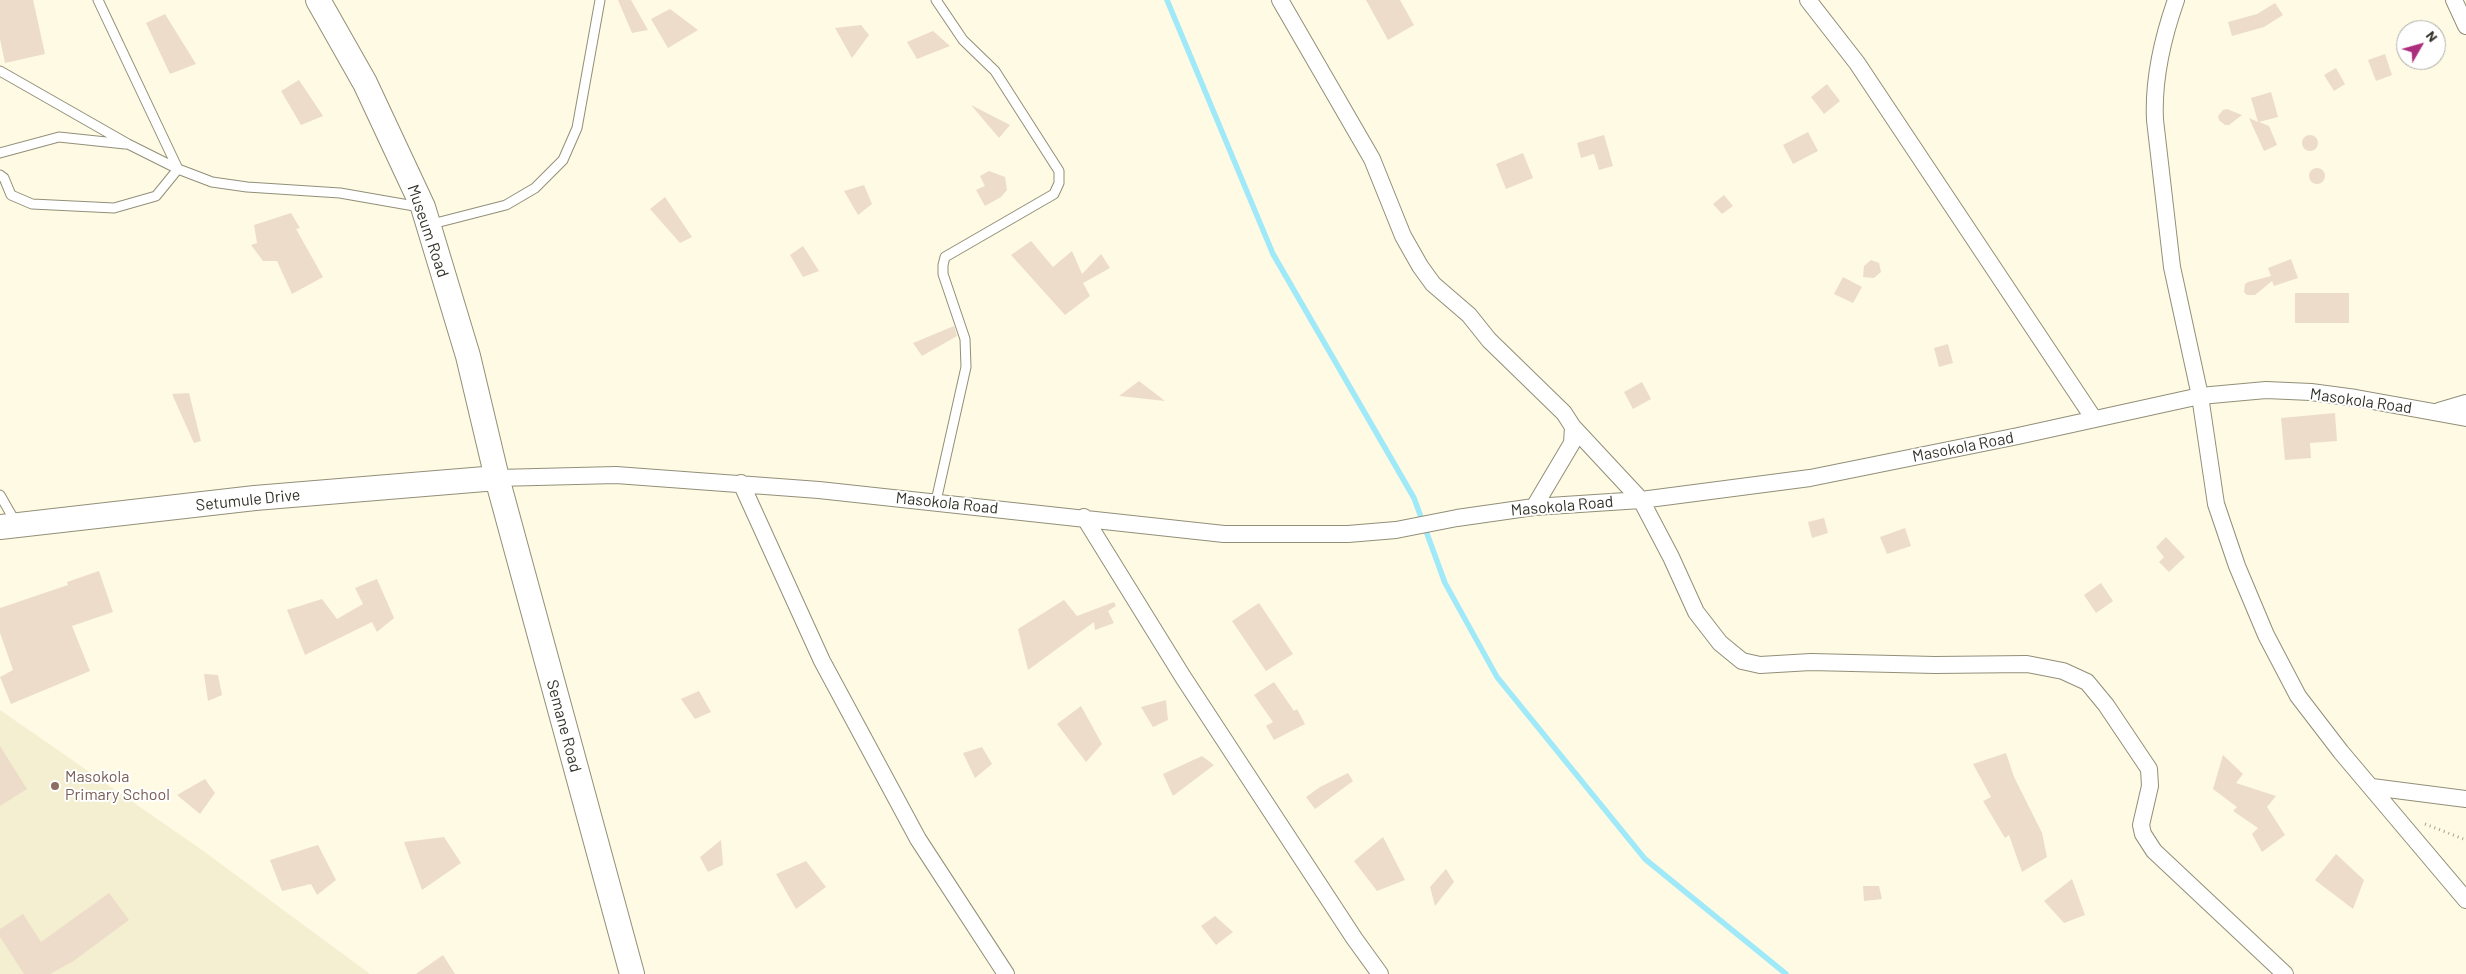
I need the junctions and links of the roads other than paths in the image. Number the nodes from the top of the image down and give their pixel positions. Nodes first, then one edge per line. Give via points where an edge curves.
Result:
1 (98, 0) edge
2 (318, 0) edge
3 (600, 0) edge
4 (936, 0) edge
5 (1280, 0) edge
6 (1808, 0) edge
7 (2176, 0) edge
8 (2454, 0) edge
9 (2466, 26) edge
10 (0, 71) edge
11 (128, 144) junction
12 (0, 153) edge
13 (178, 170) junction
14 (0, 175) edge
15 (426, 216) junction
16 (2200, 396) junction
17 (2466, 403) edge
18 (2436, 412) junction
19 (2466, 418) edge
20 (2094, 419) junction
21 (1573, 427) junction
22 (497, 478) junction
23 (741, 483) junction
24 (0, 495) edge
25 (1641, 500) junction
26 (936, 501) junction
27 (1534, 507) junction
28 (1084, 517) junction
29 (8, 526) edge
30 (2372, 787) junction
31 (2466, 799) edge
32 (2466, 900) edge
33 (1004, 973) edge
34 (632, 974) edge
35 (1380, 974) edge
36 (2285, 974) edge

1 - 13 lane
2 - 15 street, Museum Road via 365,83
3 - 15 lane via 577,128 563,160 534,188 506,204
4 - 26 lane via 963,40 995,71 1060,171 1054,194 945,258 942,265 965,339 966,367
5 - 21 street via 1372,159 1403,236 1420,266 1433,284 1469,315 1489,340 1564,413
6 - 20 street via 1857,63
7 - 16 street via 2168,21 2156,90 2155,120 2172,267
8 - 9 street
10 - 11 lane
11 - 12 lane via 59,137
11 - 13 lane
13 - 14 lane via 156,196 114,208 32,204 11,195
13 - 15 lane via 212,182 247,187 340,193
15 - 22 street, Museum Road via 468,356
16 - 18 street, Masokola Road via 2266,390 2311,392
16 - 20 street, Masokola Road
16 - 30 street via 2216,504 2266,635 2298,696
17 - 18 street
18 - 19 street, Masokola Road
20 - 25 street, Masokola Road via 1810,478
21 - 25 street
21 - 27 street via 1572,443
22 - 23 street, Masokola Road via 616,475
22 - 29 street, Setumule Drive via 255,498
22 - 34 street, Semane Road
23 - 26 street, Masokola Road
23 - 33 street via 822,661 918,839
24 - 29 lane
25 - 27 street, Masokola Road
25 - 36 street via 1696,612 1720,643 1742,661 1760,665 1810,662 2028,664 2062,671 2087,682 2149,769 2150,786 2141,825 2154,851
26 - 28 street, Masokola Road
27 - 28 street, Masokola Road via 1396,530 1348,534 1224,534
28 - 35 street via 1183,677
30 - 31 street
30 - 32 street

